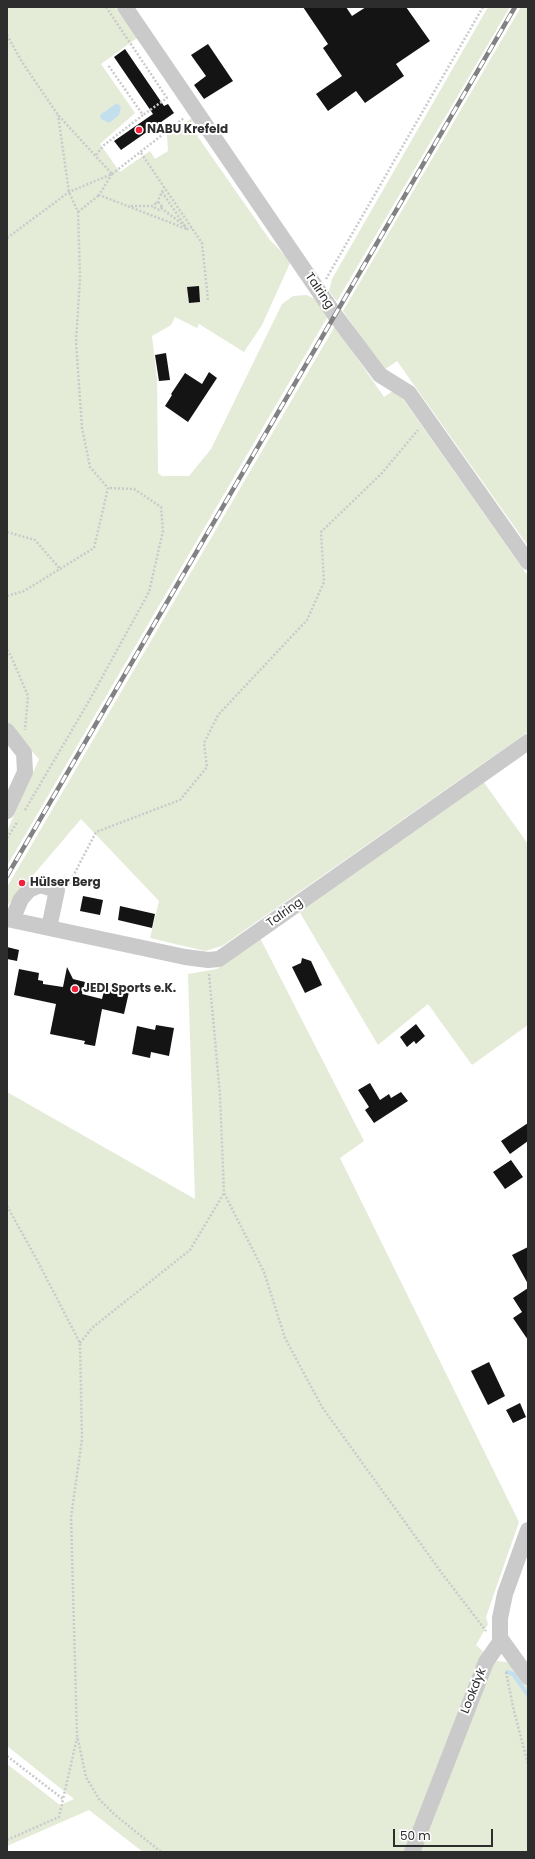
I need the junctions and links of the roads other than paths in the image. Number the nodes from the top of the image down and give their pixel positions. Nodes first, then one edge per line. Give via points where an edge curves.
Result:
1 (126, 7) edge
2 (528, 562) edge
3 (7, 731) edge
4 (528, 742) edge
5 (13, 815) edge
6 (9, 920) edge
7 (49, 928) junction
8 (528, 1530) edge
9 (500, 1638) junction
10 (528, 1677) edge
11 (412, 1852) edge

1 - 2 street, Talring via 319,291 380,375 408,393
3 - 5 street via 24,753 25,772
4 - 7 street, Talring via 219,959 185,957
6 - 7 street, Talring
6 - 7 street via 20,899 29,890 40,885 57,890
8 - 9 street, Lookdyk via 505,1594 500,1618
9 - 10 street
9 - 11 street, Lookdyk via 500,1642 486,1662

